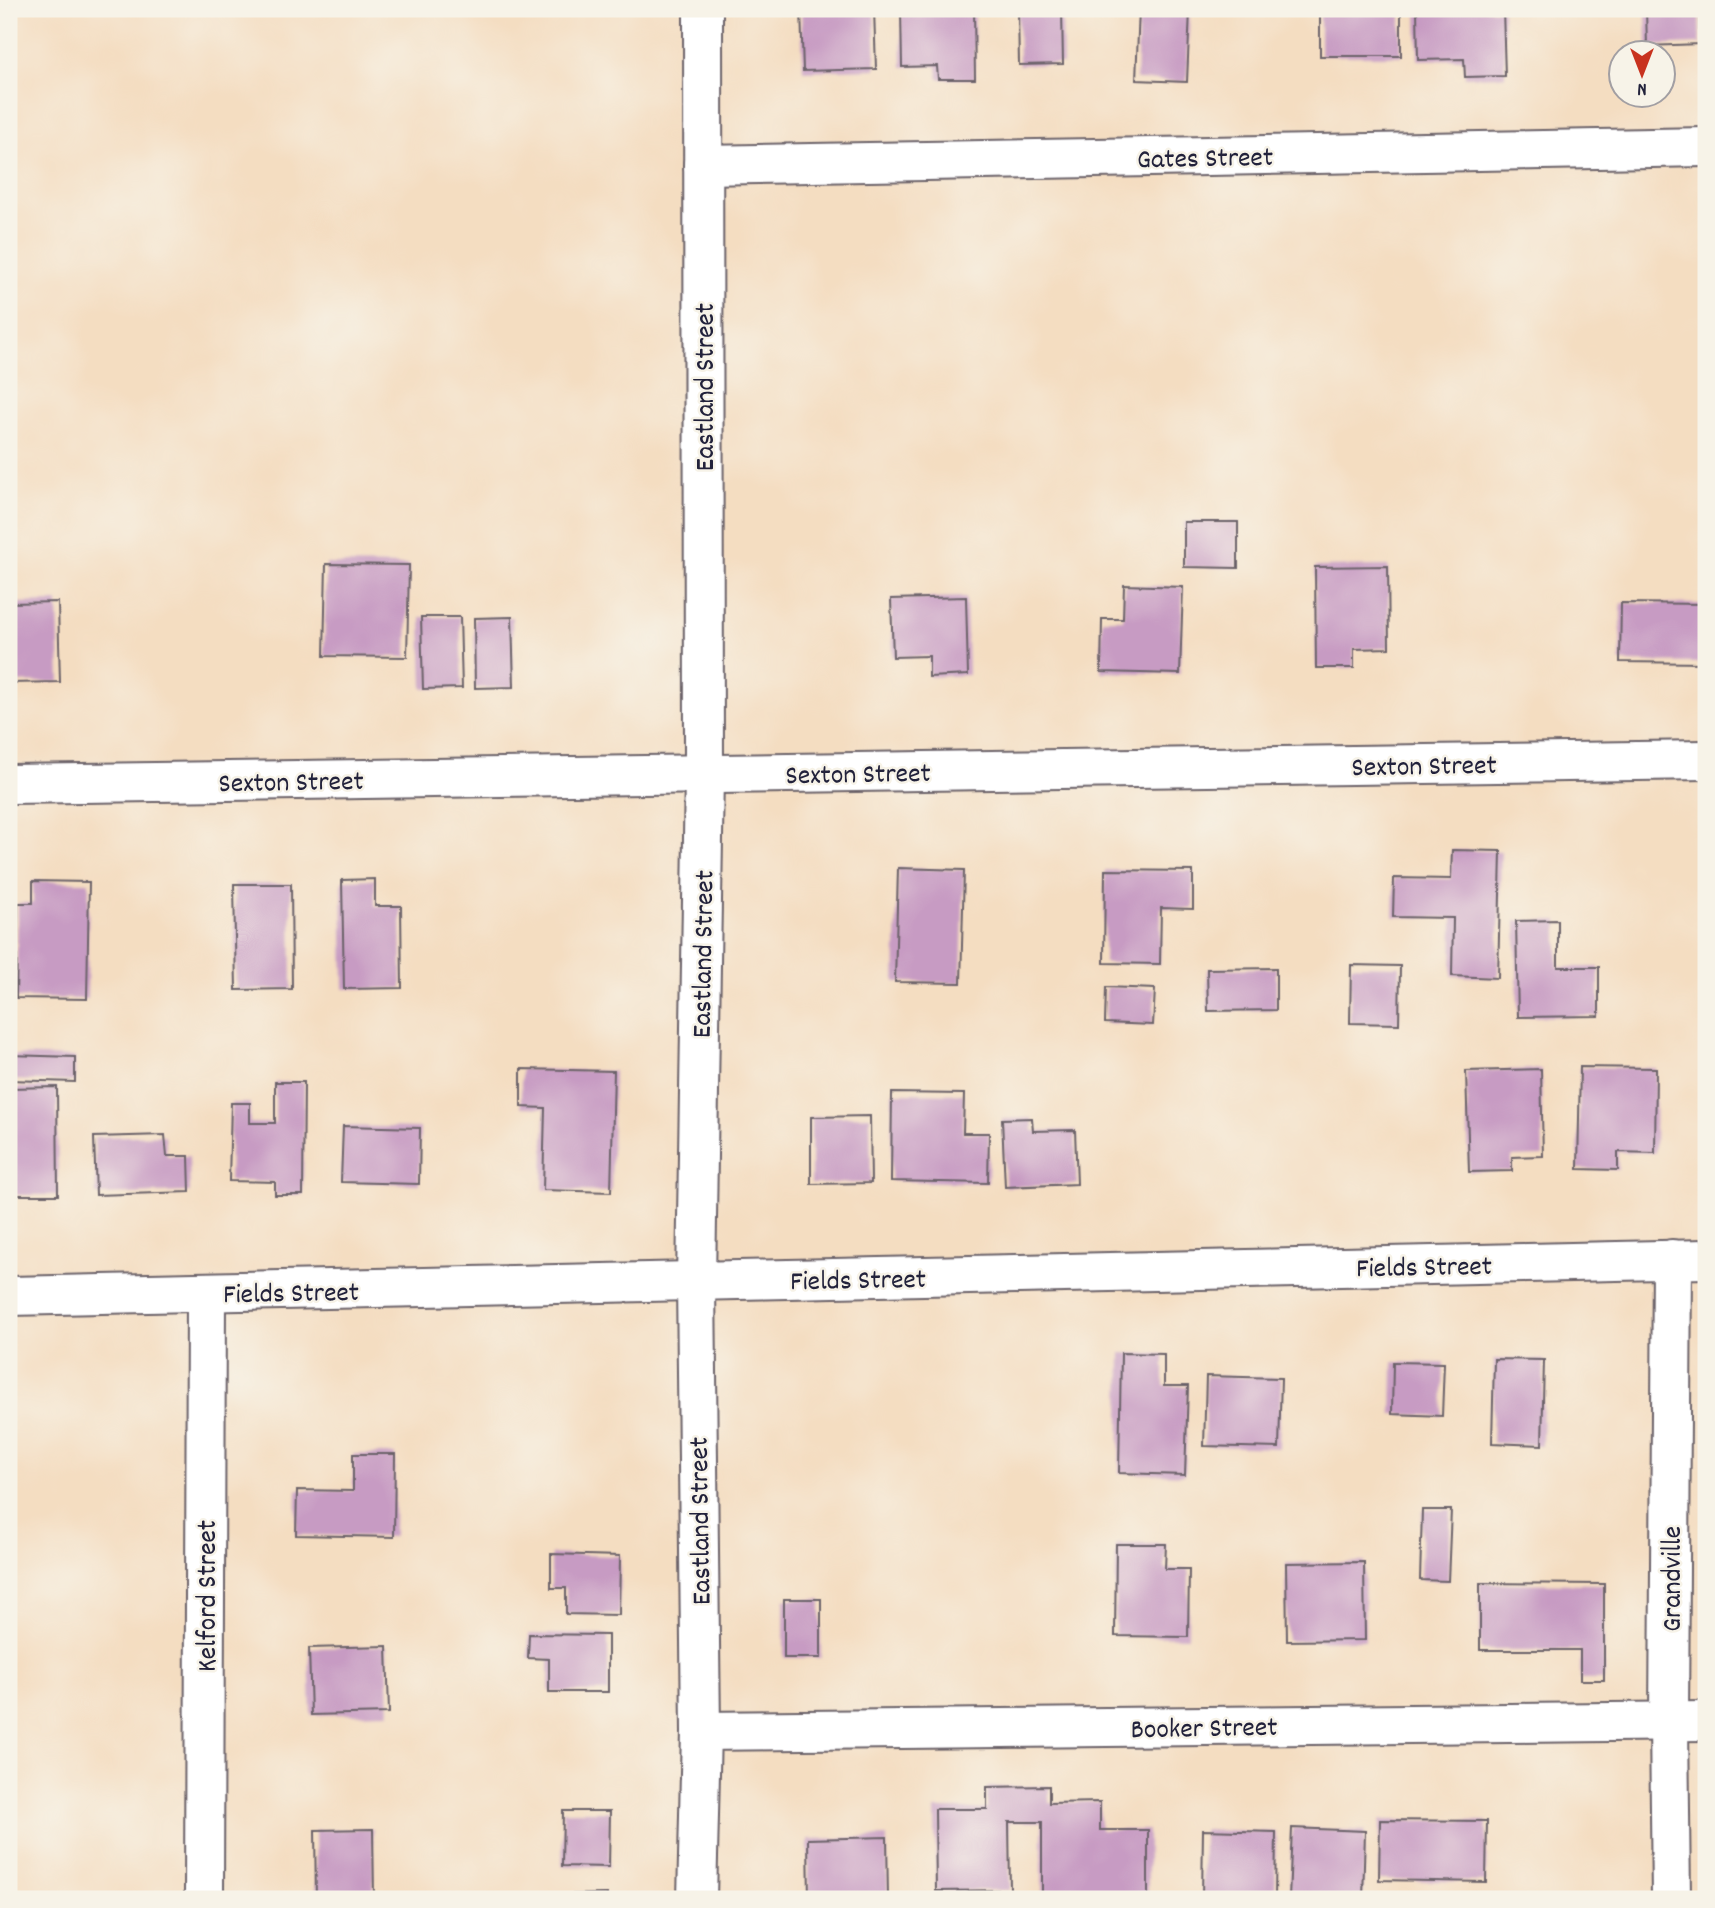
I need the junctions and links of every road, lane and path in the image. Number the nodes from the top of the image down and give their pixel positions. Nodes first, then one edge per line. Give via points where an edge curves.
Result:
1 (703, 9) edge
2 (1706, 147) edge
3 (703, 165) junction
4 (1706, 760) edge
5 (704, 775) junction
6 (9, 784) edge
7 (1689, 1259) edge
8 (696, 1282) junction
9 (205, 1293) junction
10 (9, 1296) edge
11 (1706, 1721) edge
12 (1669, 1722) junction
13 (701, 1731) junction
14 (204, 1899) edge
15 (697, 1899) edge
16 (1671, 1899) edge

1 - 3 street, Eastland Street
2 - 3 street, Gates Street
3 - 5 street, Eastland Street
4 - 5 street, Sexton Street
5 - 6 street, Sexton Street
5 - 8 street, Eastland Street
7 - 8 street, Fields Street
7 - 12 street, Grandville
8 - 9 street, Fields Street
8 - 13 street, Eastland Street
9 - 10 street, Fields Street
9 - 14 street, Kelford Street
11 - 12 street, Booker Street
12 - 13 street, Booker Street
12 - 16 street, Grandville
13 - 15 street, Eastland Street

